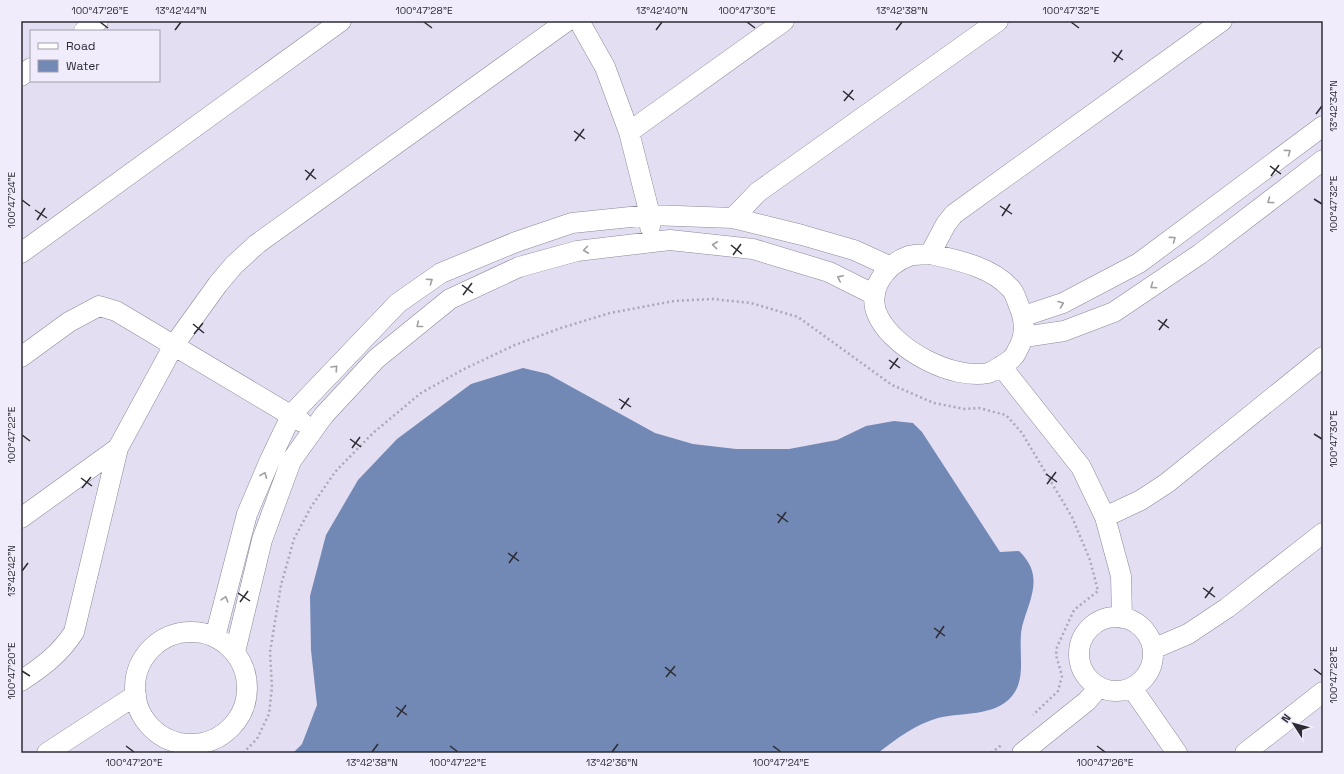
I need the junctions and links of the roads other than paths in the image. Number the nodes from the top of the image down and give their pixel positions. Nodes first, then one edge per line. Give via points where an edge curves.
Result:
1 (98, 21) edge
2 (341, 21) edge
3 (567, 21) edge
4 (579, 21) edge
5 (784, 21) edge
6 (998, 21) edge
7 (1222, 21) edge
8 (85, 30) edge
9 (30, 69) edge
10 (21, 76) edge
11 (1323, 126) edge
12 (629, 132) junction
13 (1323, 160) edge
14 (650, 215) junction
15 (733, 218) junction
16 (650, 243) junction
17 (21, 253) edge
18 (930, 254) junction
19 (890, 266) junction
20 (876, 295) junction
21 (1024, 316) junction
22 (1024, 337) junction
23 (174, 345) junction
24 (21, 357) edge
25 (1323, 357) edge
26 (1000, 366) junction
27 (292, 414) junction
28 (313, 430) junction
29 (118, 448) junction
30 (1105, 517) junction
31 (21, 518) edge
32 (1323, 533) edge
33 (1122, 618) junction
34 (215, 636) junction
35 (1153, 649) junction
36 (235, 652) junction
37 (21, 681) edge
38 (1099, 687) junction
39 (1132, 688) junction
40 (1323, 692) edge
41 (136, 695) junction
42 (1015, 747) edge
43 (46, 753) edge
44 (1177, 753) edge
45 (1245, 753) edge

1 - 8 street
2 - 17 street
3 - 23 street via 258,244 234,265 218,284
4 - 12 street via 605,67
5 - 12 street
6 - 15 street via 758,192
7 - 18 street via 954,214
9 - 10 street
21 -> 11 street via 1063,303 1139,264
12 - 14 street
13 -> 22 street via 1200,254 1114,312 1064,331
14 - 15 street
14 - 16 street
27 -> 14 street via 398,303 442,273 516,242 572,223
15 - 19 street via 802,234 847,248
20 -> 16 street via 829,272 753,249 670,240
16 -> 28 street via 577,251 519,267 450,299 376,359
18 - 19 street via 909,256
18 - 21 street via 961,261 994,275 1012,290
19 - 20 street via 878,282
20 - 26 street via 874,302 879,318 894,337 924,359 958,372 989,373
21 - 22 street
22 - 26 street via 1013,358
23 - 24 street via 116,311 99,306 69,322
23 - 27 street
23 - 29 street
25 - 30 street via 1167,483 1141,500
26 - 30 street via 1081,467
27 - 28 street
34 -> 27 street via 248,514
28 - 36 street via 291,461 262,540
29 - 31 street
29 - 37 street via 74,632 51,660
30 - 33 street via 1122,576
32 - 35 street via 1227,608 1188,634
33 - 35 street via 1142,628
33 - 38 street via 1109,618 1097,623 1087,632 1081,643 1079,656 1082,668 1089,679
34 - 36 street
34 - 41 street via 196,632 176,634 158,643 145,657 137,675
35 - 39 street via 1149,672
36 - 41 street via 244,668 247,687 244,705 236,722 222,735 204,742 185,744 167,739 152,728 141,713
38 - 39 street via 1110,691
38 - 42 street via 1087,701
39 - 44 street
40 - 45 street
41 - 43 street

